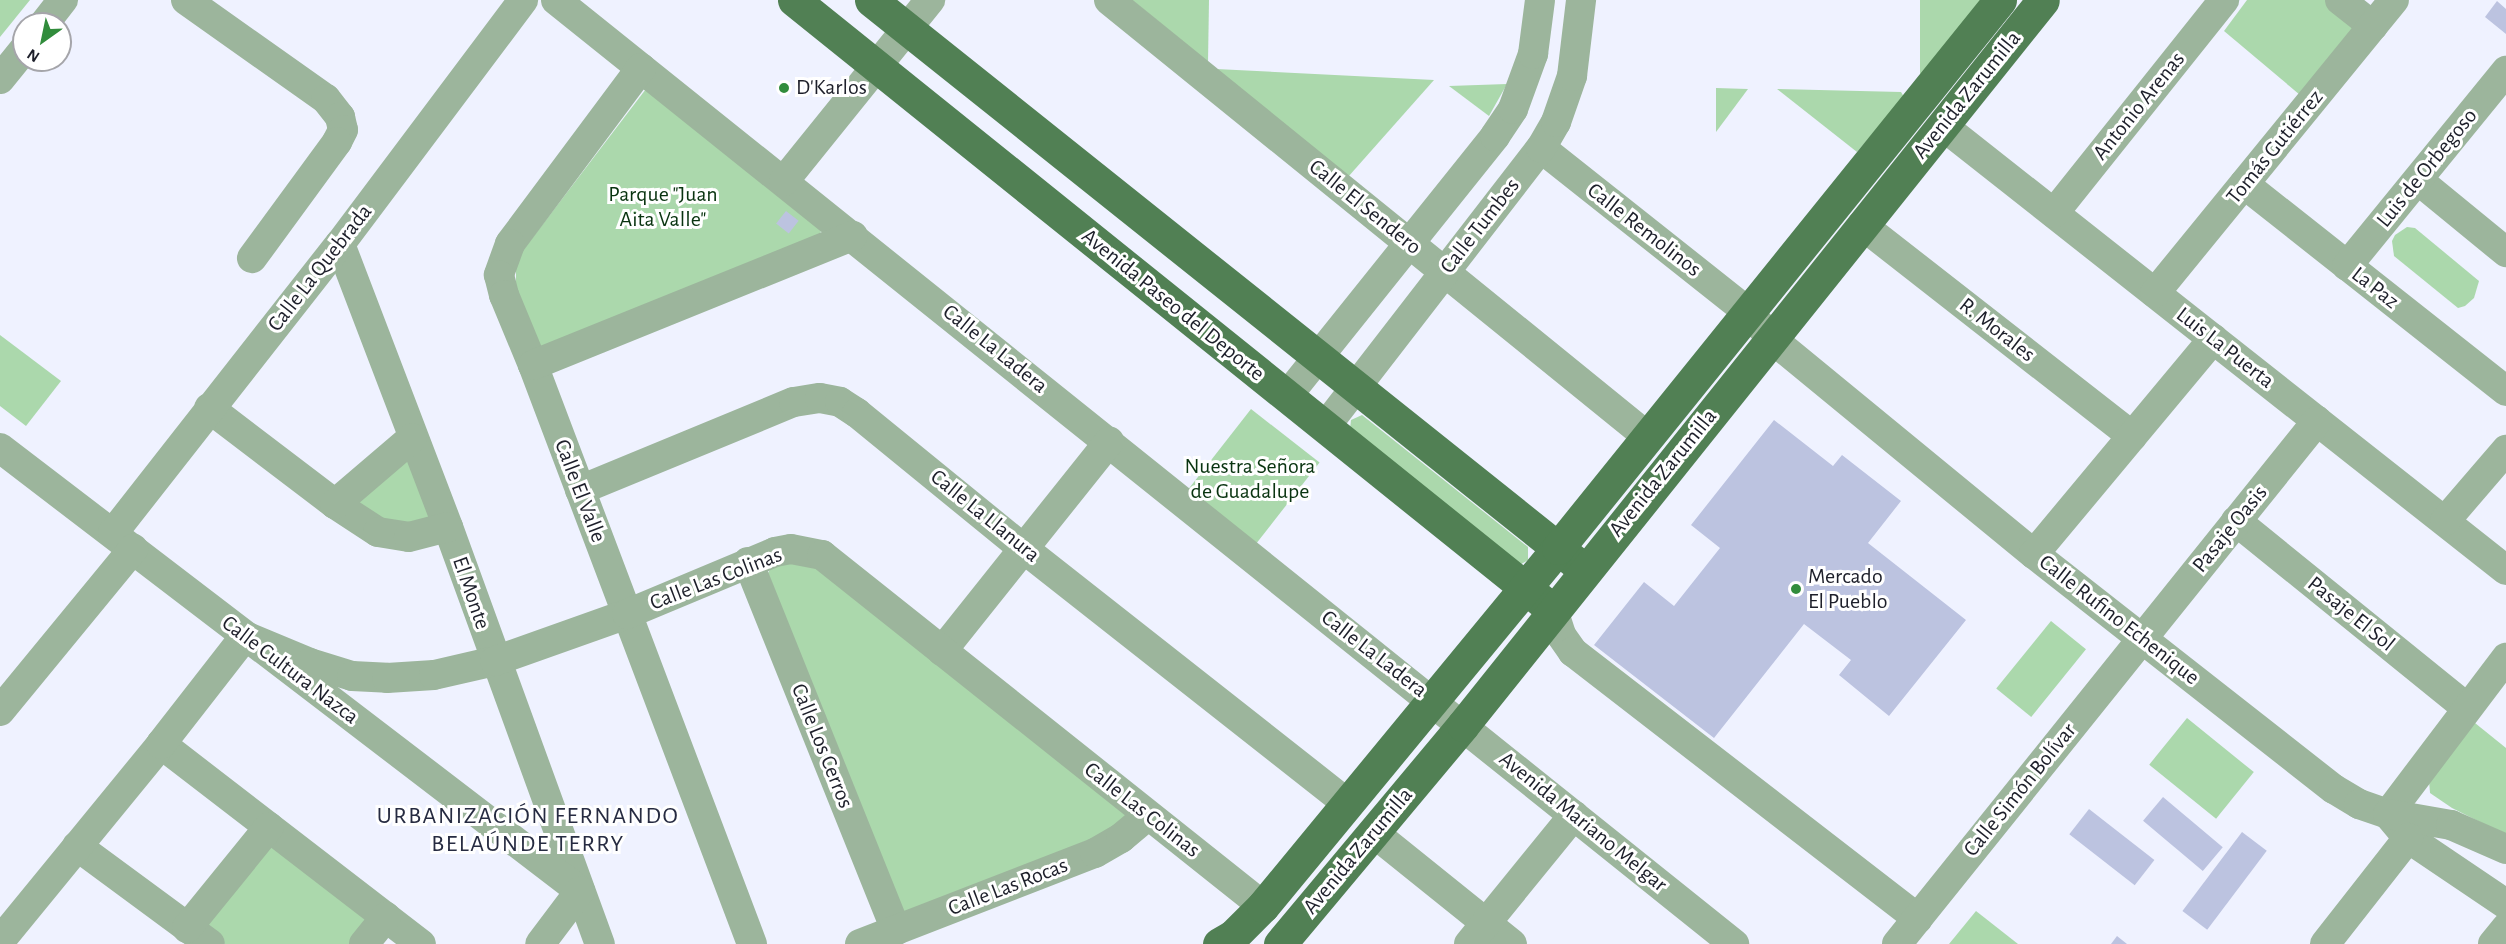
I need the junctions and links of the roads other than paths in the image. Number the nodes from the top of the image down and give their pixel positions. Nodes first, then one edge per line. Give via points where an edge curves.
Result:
1 (63, 0) edge
2 (186, 0) edge
3 (523, 0) edge
4 (556, 0) edge
5 (794, 0) edge
6 (871, 0) edge
7 (930, 0) edge
8 (1109, 0) edge
9 (1540, 0) edge
10 (1581, 0) edge
11 (2000, 0) edge
12 (2043, 0) edge
13 (2224, 0) edge
14 (2340, 0) edge
15 (2394, 0) edge
16 (54, 12) edge
17 (2373, 26) junction
18 (906, 29) junction
19 (12, 64) edge
20 (876, 66) junction
21 (641, 68) junction
22 (2506, 71) edge
23 (0, 80) edge
24 (1943, 126) junction
25 (1540, 148) junction
26 (2418, 180) junction
27 (784, 181) junction
28 (2244, 184) junction
29 (2054, 213) junction
30 (1862, 225) junction
31 (853, 236) junction
32 (1409, 243) junction
33 (340, 244) junction
34 (2506, 252) edge
35 (252, 258) dead end
36 (2347, 266) junction
37 (1445, 272) junction
38 (2155, 293) junction
39 (1748, 312) junction
40 (1772, 339) junction
41 (2214, 339) junction
42 (1317, 358) junction
43 (533, 365) junction
44 (1356, 388) junction
45 (2506, 392) edge
46 (1287, 396) junction
47 (209, 408) junction
48 (2318, 421) junction
49 (1325, 427) junction
50 (2132, 436) junction
51 (1648, 437) junction
52 (412, 438) junction
53 (1109, 442) junction
54 (0, 448) edge
55 (2506, 450) edge
56 (580, 490) junction
57 (335, 504) junction
58 (2236, 521) junction
59 (2445, 521) junction
60 (448, 528) junction
61 (123, 541) junction
62 (1558, 548) junction
63 (1024, 549) junction
64 (2034, 554) junction
65 (748, 562) junction
66 (1586, 569) junction
67 (2506, 570) edge
68 (1525, 588) junction
69 (1553, 610) junction
70 (627, 614) junction
71 (245, 636) junction
72 (2143, 637) junction
73 (942, 651) junction
74 (2506, 658) edge
75 (495, 661) junction
76 (1432, 700) junction
77 (2466, 707) junction
78 (0, 711) edge
79 (1463, 725) junction
80 (161, 744) junction
81 (1347, 803) junction
82 (2388, 814) junction
83 (1149, 815) junction
84 (1574, 815) junction
85 (269, 827) junction
86 (1374, 833) junction
87 (2408, 838) junction
88 (77, 846) junction
89 (2506, 849) edge
90 (580, 891) junction
91 (2506, 904) edge
92 (1263, 906) junction
93 (386, 917) junction
94 (1918, 919) junction
95 (2506, 928) edge
96 (896, 930) junction
97 (1478, 933) edge
98 (199, 936) edge
99 (1293, 940) edge
100 (0, 941) edge
101 (364, 944) edge
102 (421, 944) edge
103 (540, 944) edge
104 (600, 944) edge
105 (752, 944) edge
106 (860, 944) edge
107 (1219, 944) edge
108 (1512, 944) edge
109 (1734, 944) edge
110 (1897, 944) edge
111 (2325, 944) edge
112 (2493, 944) edge

1 - 16 street
2 - 35 street via 326,99 340,117 343,130 337,142
3 - 33 street, Calle La Quebrada
4 - 21 street, Calle La Ladera
5 - 20 main road, Avenida Paseo del Deporte
6 - 18 main road
7 - 18 street
8 - 32 street, Calle El Sendero
9 - 32 street, Calle Tumbes via 1533,54 1513,109
10 - 25 street, Calle Tumbes via 1570,84 1556,122
11 - 39 main road, Avenida Zarumilla
12 - 24 main road, Avenida Zarumilla
13 - 29 street, Antonio Arenas
14 - 17 street
15 - 17 street, Tomás Gutiérrez
17 - 28 street, Tomás Gutiérrez
18 - 20 street
18 - 42 main road
19 - 23 street
20 - 27 street
20 - 46 main road, Avenida Paseo del Deporte
21 - 27 street, Calle La Ladera
21 - 43 street, Calle El Valle via 510,244 502,261 504,295
22 - 26 street, Luis de Orbegoso
24 - 29 street, Luis La Puerta
24 - 30 main road, Avenida Zarumilla
25 - 37 street, Calle Tumbes
25 - 39 street, Calle Remolinos
26 - 34 street
26 - 36 street, Luis de Orbegoso
27 - 31 street, Calle La Ladera
28 - 36 street, La Paz
28 - 38 street, Tomás Gutiérrez
29 - 38 street, Luis La Puerta
30 - 40 main road, Avenida Zarumilla
30 - 50 street, R. Morales
31 - 43 street
31 - 53 street, Calle La Ladera
32 - 37 street, Calle El Sendero
32 - 42 street, Calle Tumbes
33 - 47 street, Calle La Quebrada
33 - 52 street, El Monte
36 - 45 street, La Paz
37 - 44 street, Calle Tumbes
37 - 51 street, Calle El Sendero
38 - 41 street, Luis La Puerta
39 - 40 street, Calle Rufino Echenique
39 - 51 main road, Avenida Zarumilla
40 - 64 street, Calle Rufino Echenique
40 - 66 main road, Avenida Zarumilla
41 - 48 street, Luis La Puerta
41 - 50 street
42 - 44 main road
42 - 46 street, Calle Tumbes
43 - 56 street, Calle El Valle
44 - 49 street, Calle Tumbes
44 - 62 main road
46 - 49 main road, Avenida Paseo del Deporte
47 - 57 street
47 - 61 street, Calle La Quebrada
48 - 58 street, Pasaje Oasis
48 - 59 street, Luis La Puerta
49 - 68 main road, Avenida Paseo del Deporte
50 - 64 street
51 - 62 main road, Avenida Zarumilla
52 - 57 street
52 - 60 street, El Monte
53 - 63 street
53 - 76 street, Calle La Ladera
54 - 61 street, Calle Cultura Nazca
55 - 59 street
56 - 63 street, Calle La Llanura via 794,402 820,398 840,402 857,412
56 - 70 street, Calle El Valle
57 - 60 street via 389,535 409,537
58 - 72 street, Pasaje Oasis
58 - 77 street, Pasaje El Sol
59 - 67 street, Luis La Puerta
60 - 75 street, El Monte
61 - 71 street, Calle Cultura Nazca
61 - 78 street, Calle La Quebrada
62 - 66 main road
62 - 68 main road, Avenida Zarumilla
63 - 73 street
63 - 81 street, Calle La Llanura
64 - 72 street, Calle Rufino Echenique
65 - 70 street, Calle Las Colinas
65 - 73 street, Calle Las Colinas via 791,549 822,555
65 - 96 street, Calle Los Cerros
66 - 69 main road, Avenida Zarumilla
68 - 69 main road, Avenida Paseo del Deporte
68 - 76 main road, Avenida Zarumilla
69 - 79 main road, Avenida Zarumilla
69 - 94 street via 1561,635 1573,652
70 - 75 street, Calle Las Colinas
70 - 105 street, Calle El Valle
71 - 75 street, Calle Las Colinas via 351,676 434,675
71 - 80 street
71 - 90 street, Calle Cultura Nazca
72 - 82 street, Calle Rufino Echenique via 2334,789 2359,804
72 - 94 street, Calle Simón Bolívar
73 - 83 street, Calle Las Colinas
74 - 77 street
75 - 90 street, El Monte
76 - 79 street, Avenida Mariano Melgar
76 - 81 main road, Avenida Zarumilla
77 - 82 street
79 - 84 street, Avenida Mariano Melgar
79 - 86 main road, Avenida Zarumilla
80 - 85 street
80 - 88 street
81 - 92 main road, Avenida Zarumilla
82 - 87 street
82 - 89 street, Calle Rufino Echenique via 2451,825
83 - 92 street, Calle Las Colinas
83 - 96 street, Calle Las Rocas via 1095,853
84 - 97 street
84 - 109 street, Avenida Mariano Melgar
85 - 93 street
85 - 98 street
86 - 97 street
86 - 99 main road, Avenida Zarumilla
87 - 91 street
87 - 111 street
88 - 98 street
88 - 100 street
90 - 103 street
90 - 104 street, El Monte
92 - 107 main road, Avenida Zarumilla via 1233,936
93 - 101 street
93 - 102 street
94 - 110 street, Calle Simón Bolívar
95 - 112 street
96 - 106 street, Calle Las Rocas
97 - 108 street

